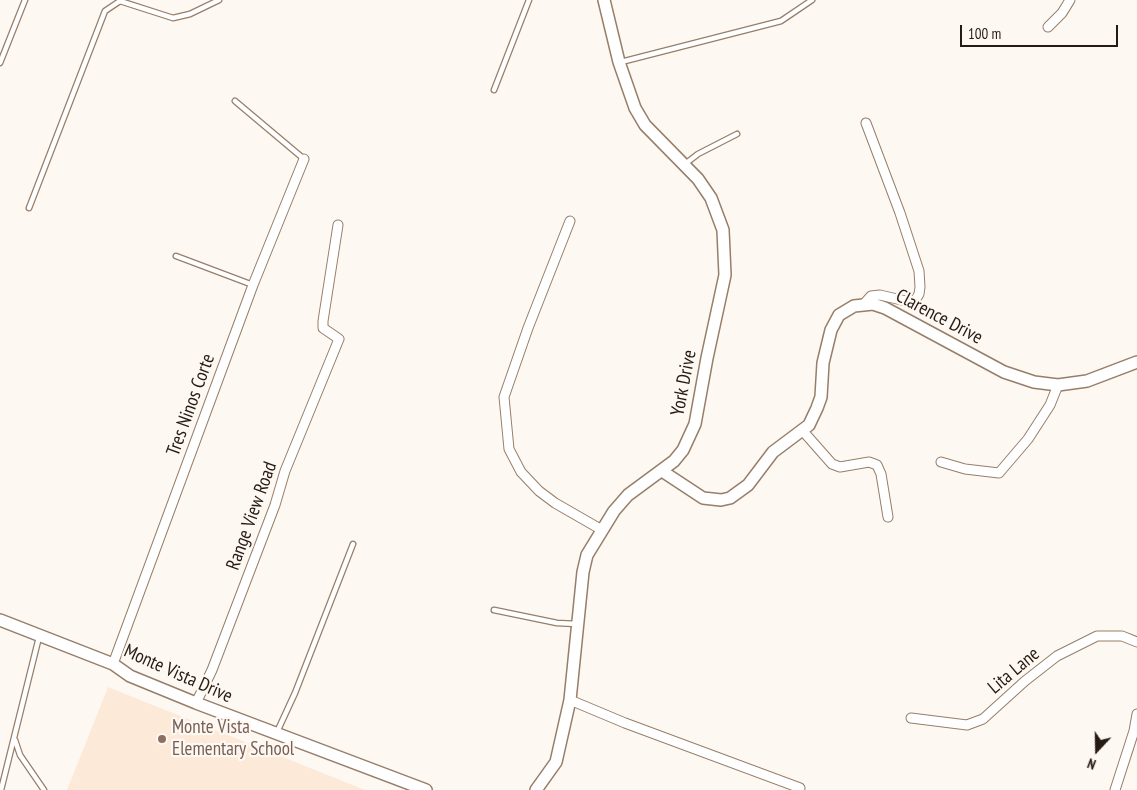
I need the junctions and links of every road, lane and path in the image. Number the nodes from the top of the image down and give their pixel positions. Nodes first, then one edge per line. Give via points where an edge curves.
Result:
1 (25, 0) edge
2 (219, 0) edge
3 (529, 0) edge
4 (604, 0) edge
5 (812, 0) edge
6 (1070, 0) edge
7 (1048, 27) dead end
8 (619, 62) junction
9 (0, 63) edge
10 (494, 90) dead end
11 (235, 101) dead end
12 (866, 123) dead end
13 (737, 134) dead end
14 (304, 158) joint
15 (684, 165) junction
16 (29, 208) dead end
17 (570, 221) dead end
18 (338, 225) dead end
19 (176, 256) dead end
20 (253, 285) junction
21 (863, 305) junction
22 (1137, 362) edge
23 (1058, 385) junction
24 (802, 430) junction
25 (942, 462) dead end
26 (662, 470) junction
27 (888, 517) dead end
28 (602, 530) junction
29 (353, 544) dead end
30 (494, 610) dead end
31 (0, 620) edge
32 (578, 624) junction
33 (40, 636) junction
34 (1137, 642) edge
35 (112, 664) junction
36 (570, 700) junction
37 (196, 703) junction
38 (1137, 714) edge
39 (911, 718) dead end
40 (277, 734) junction
41 (14, 736) junction
42 (800, 788) dead end
43 (1, 790) edge
44 (44, 790) edge
45 (426, 790) edge
46 (536, 790) edge
47 (1116, 790) edge

1 - 9 lane
2 - 16 lane via 173,18 120,1 105,11
3 - 10 lane
4 - 8 street, York Drive
5 - 8 lane via 781,21
6 - 7 street
8 - 15 street, York Drive via 635,108 645,125
11 - 14 lane
12 - 21 street via 900,213 919,271 920,287 916,299 910,302 880,295 872,296
13 - 15 lane
14 - 20 street, Tres Ninos Corte
15 - 26 street, York Drive via 711,198 723,230 725,275 695,424 683,450
17 - 28 street via 504,397 509,449 521,472 539,491
18 - 37 street, Range View Road via 323,328 339,339 285,471 275,506 212,670
19 - 20 lane
20 - 35 street, Tres Ninos Corte
21 - 23 street, Clarence Drive via 885,308 1004,372 1034,382
21 - 24 street via 854,306 839,315 831,330 818,408 809,425
22 - 23 street, Clarence Drive via 1087,381
23 - 25 street via 1050,405 1028,439 999,474
24 - 26 street via 773,452 748,485 730,498 703,498
24 - 27 street via 832,464 840,467 868,462 878,465
26 - 28 street, York Drive via 628,496
28 - 32 street, York Drive via 587,555 582,572
29 - 40 lane
30 - 32 lane
31 - 33 street, Monte Vista Drive
32 - 36 street, York Drive
33 - 35 street, Monte Vista Drive
33 - 41 lane
34 - 39 street, Lita Lane via 1122,636 1097,636 1057,656 983,719 967,725
35 - 37 street, Monte Vista Drive via 130,676
36 - 42 street
36 - 46 street, York Drive via 556,762
37 - 40 street, Monte Vista Drive
38 - 47 street
40 - 45 street, Monte Vista Drive
41 - 43 lane
41 - 44 lane via 20,755

